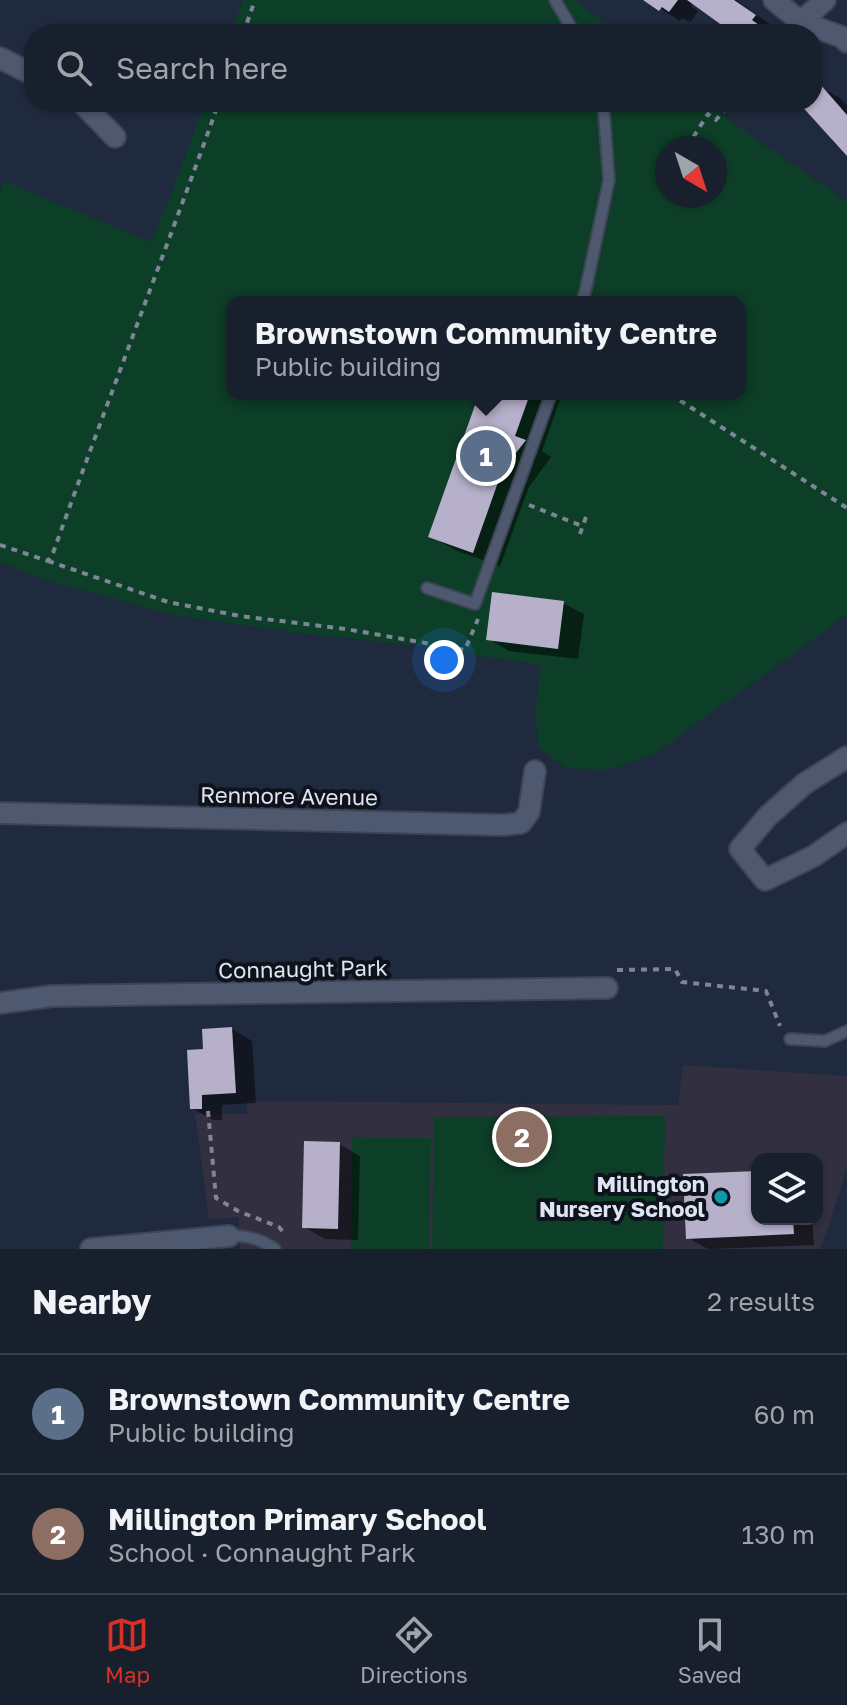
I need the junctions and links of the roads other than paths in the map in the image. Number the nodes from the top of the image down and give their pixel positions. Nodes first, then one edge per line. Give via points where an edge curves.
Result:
1 (555, 0) edge
2 (774, 0) edge
3 (825, 0) edge
4 (801, 22) junction
5 (569, 24) edge
6 (806, 24) edge
7 (823, 30) edge
8 (847, 42) edge
9 (0, 58) edge
10 (24, 70) edge
11 (91, 112) edge
12 (604, 112) edge
13 (115, 137) dead end
14 (584, 296) edge
15 (549, 400) edge
16 (427, 588) dead end
17 (847, 757) edge
18 (535, 771) dead end
19 (0, 813) edge
20 (847, 833) edge
21 (607, 988) road end
22 (0, 1003) edge
23 (847, 1031) edge
24 (790, 1039) dead end
25 (229, 1236) joint
26 (155, 1246) edge
27 (91, 1249) edge
28 (275, 1249) edge

1 - 5 lane
2 - 4 street
3 - 4 street
4 - 6 street
7 - 8 street
9 - 10 street
11 - 13 street
12 - 14 lane via 609,180
15 - 16 lane via 475,604
17 - 20 street via 804,784 740,849 765,880
18 - 19 street, Renmore Avenue via 529,812 521,823 503,825
21 - 22 street, Connaught Park via 52,996
23 - 24 lane via 825,1041
25 - 26 street
25 - 28 lane via 242,1235
26 - 27 street

